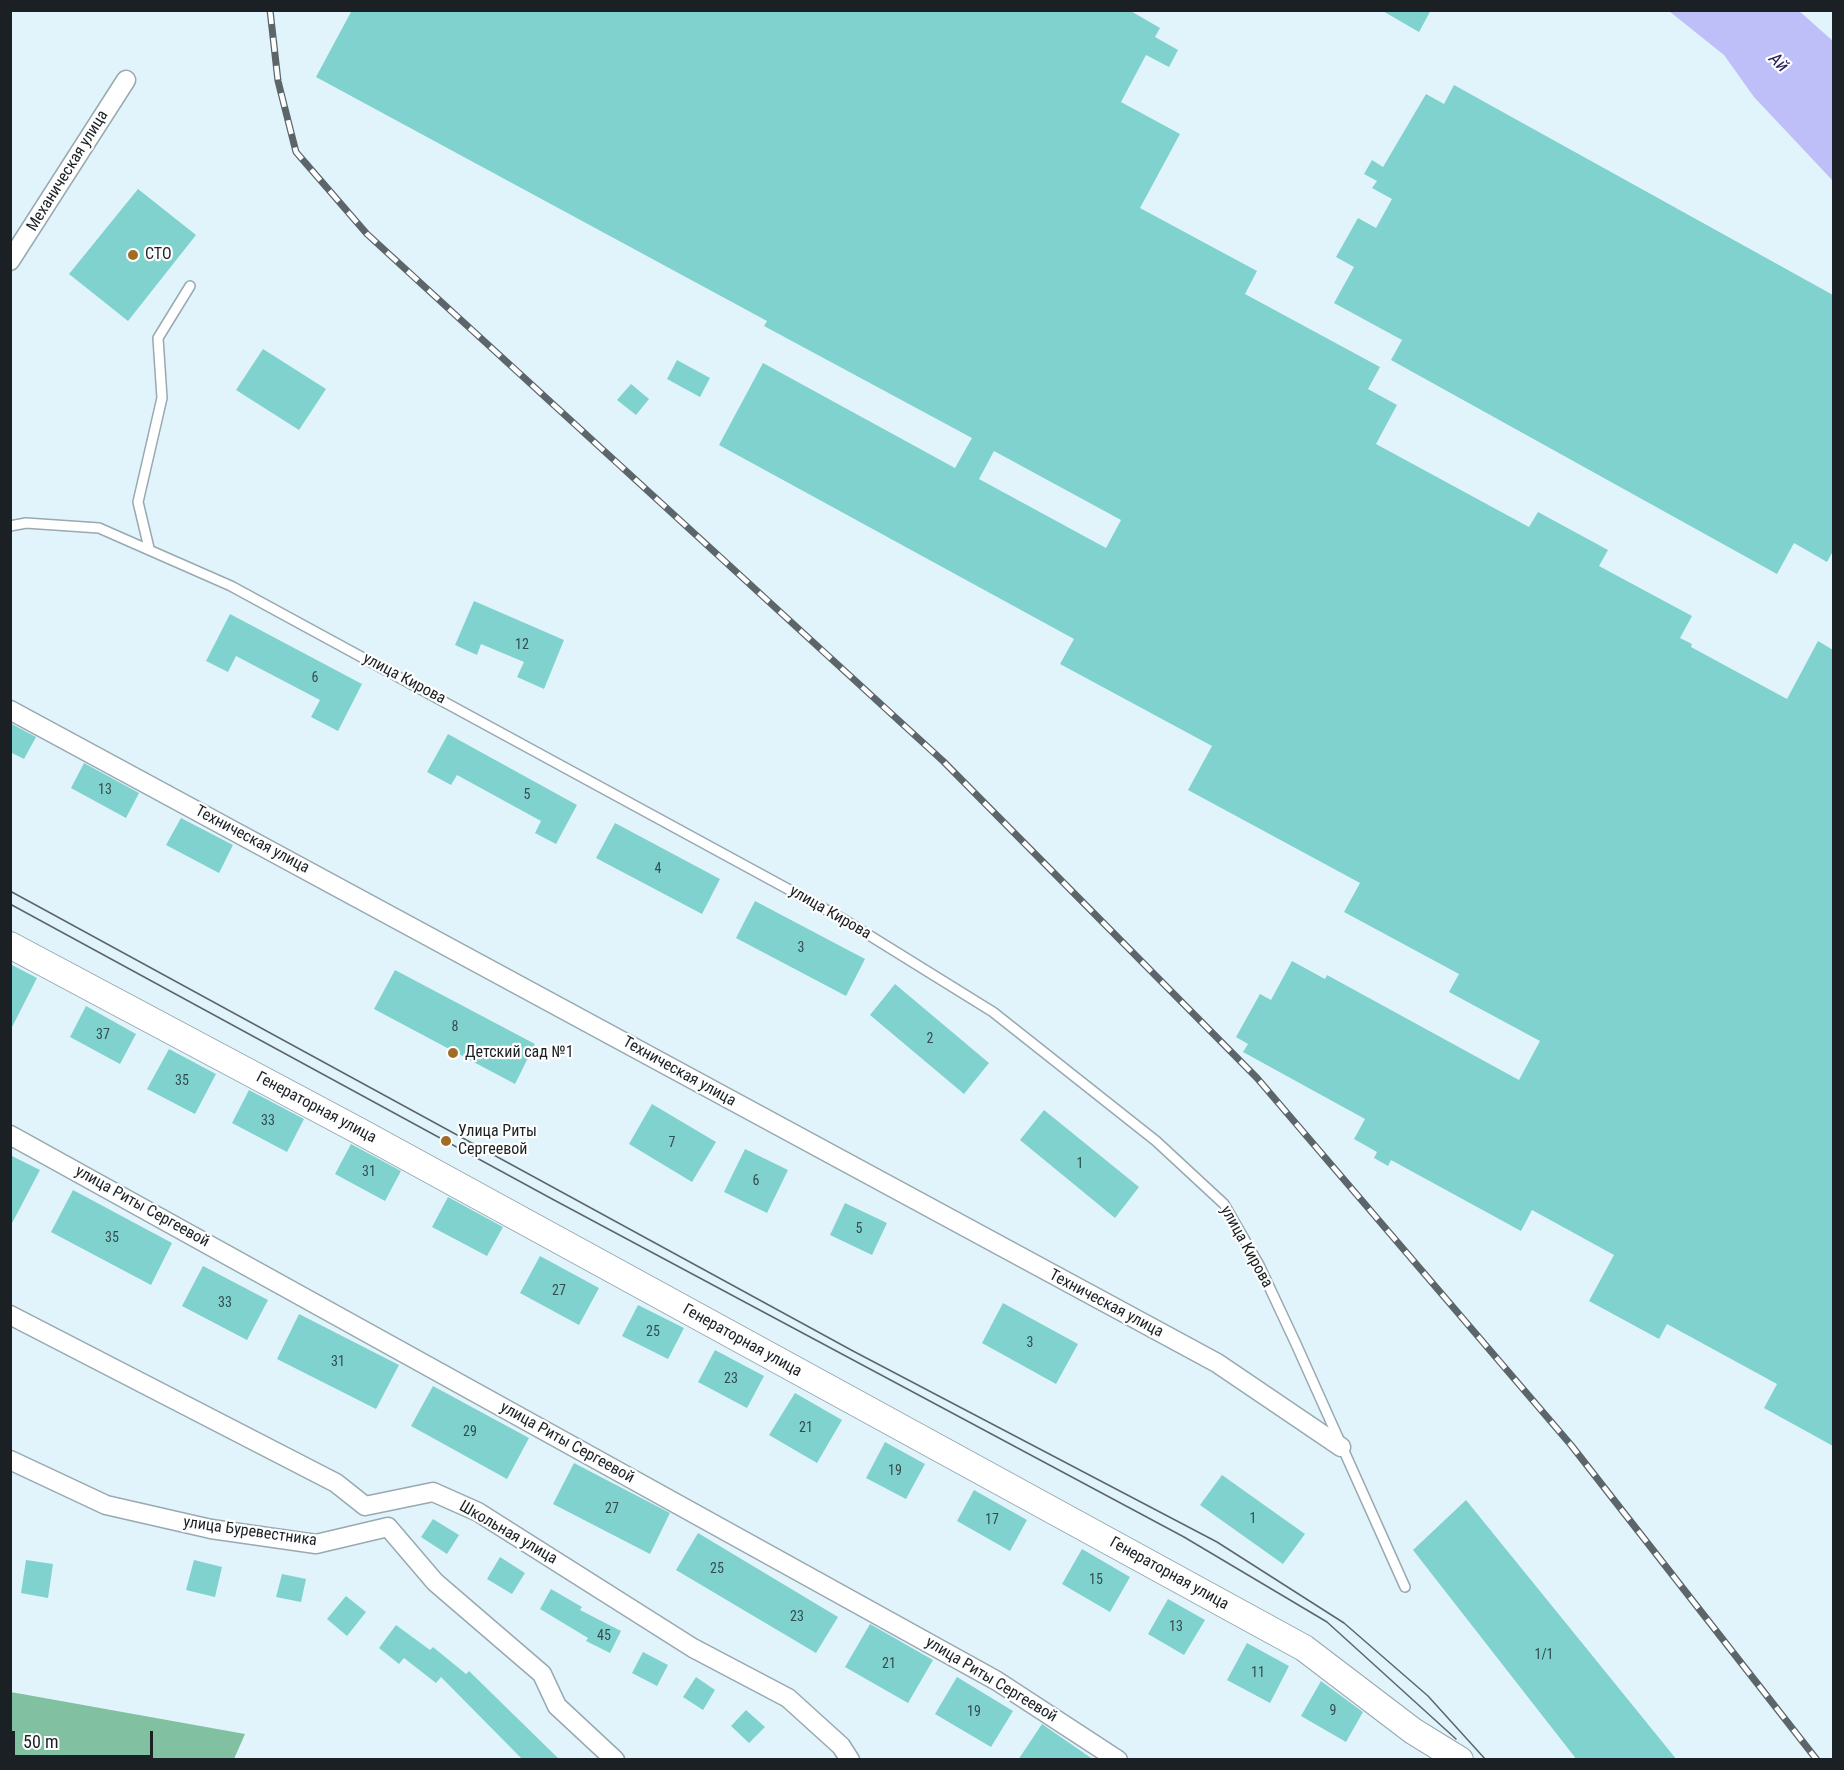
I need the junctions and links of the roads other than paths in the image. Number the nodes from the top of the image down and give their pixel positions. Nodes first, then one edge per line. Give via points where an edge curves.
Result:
1 (126, 80) dead end
2 (10, 261) edge
3 (190, 286) dead end
4 (10, 526) edge
5 (149, 548) junction
6 (10, 710) edge
7 (10, 945) edge
8 (10, 1135) edge
9 (10, 1315) edge
10 (1341, 1447) junction
11 (10, 1460) edge
12 (365, 1506) junction
13 (388, 1527) junction
14 (1405, 1587) dead end
15 (1449, 1757) edge
16 (615, 1760) edge
17 (850, 1760) edge
18 (1118, 1760) edge

1 - 2 street, Механическая улица
3 - 5 lane via 158,338 162,398 138,502
4 - 5 lane, улица Кирова via 26,523 99,528
5 - 10 lane, улица Кирова via 231,586 617,794 843,919 993,1012 1156,1141 1224,1204 1259,1265
6 - 10 street, Техническая улица via 1217,1364
7 - 15 main road, Генераторная улица via 370,1137 1304,1648
8 - 18 street, улица Риты Сергеевой via 997,1681
9 - 12 street via 336,1483
10 - 14 lane, улица Кирова
11 - 13 street, улица Буревестника via 105,1505 211,1529 316,1544
12 - 13 street
12 - 17 street, Школьная улица via 433,1492 478,1512 693,1647 788,1698 842,1746
13 - 16 street via 435,1582 542,1674 557,1706

